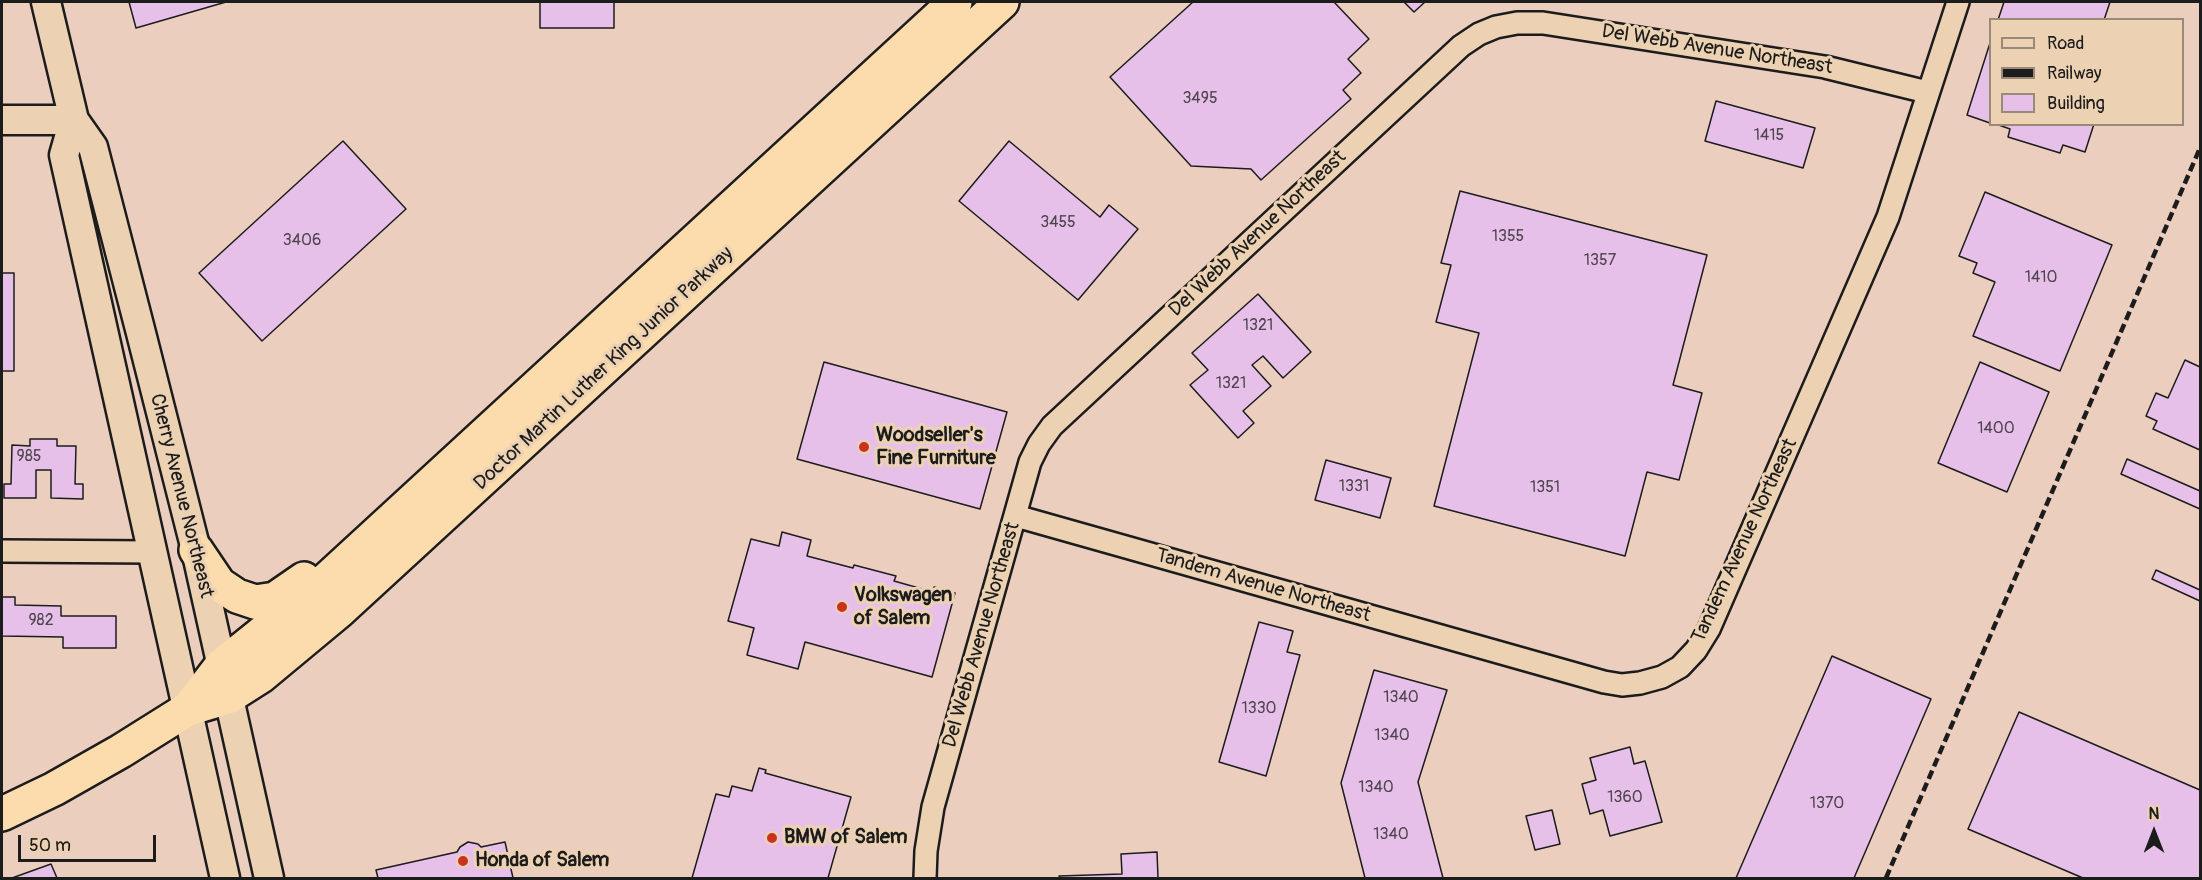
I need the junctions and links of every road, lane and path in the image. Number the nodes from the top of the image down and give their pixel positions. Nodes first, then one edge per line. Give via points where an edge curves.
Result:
1 (46, 2) edge
2 (955, 2) edge
3 (1002, 2) edge
4 (1958, 2) edge
5 (1927, 92) junction
6 (2, 120) edge
7 (74, 120) junction
8 (583, 345) junction
9 (1016, 516) junction
10 (196, 550) junction
11 (2, 551) edge
12 (153, 552) junction
13 (220, 666) junction
14 (228, 697) junction
15 (188, 709) junction
16 (2, 814) edge
17 (225, 879) edge
18 (269, 879) edge
19 (925, 879) edge

1 - 7 main road, Cherry Avenue Northeast
2 - 8 highway, Doctor Martin Luther King Junior Parkway
3 - 14 highway, Doctor Martin Luther King Junior Parkway via 338,612 261,676
4 - 5 street, Tandem Avenue Northeast
5 - 9 street, Del Webb Avenue Northeast via 1825,67 1543,22 1497,27 1479,34 1454,52 1052,426 1030,462
5 - 9 street, Tandem Avenue Northeast via 1888,217 1709,629 1680,667 1662,677 1622,685 1604,682
6 - 7 main road
7 - 10 main road, Cherry Avenue Northeast via 93,147
7 - 12 main road, Cherry Avenue Northeast via 64,155
8 - 10 highway via 473,428 301,582 275,599 255,602 237,596 219,584
8 - 13 highway, Doctor Martin Luther King Junior Parkway via 313,592
9 - 19 street, Del Webb Avenue Northeast via 933,807
10 - 13 main road, Cherry Avenue Northeast
11 - 12 street
12 - 15 main road, Cherry Avenue Northeast
13 - 14 main road, Cherry Avenue Northeast
13 - 15 highway, Doctor Martin Luther King Junior Parkway
14 - 15 highway, Doctor Martin Luther King Junior Parkway
14 - 18 main road, Cherry Avenue Northeast
15 - 16 highway, Doctor Martin Luther King Junior Parkway via 54,789
15 - 17 main road, Cherry Avenue Northeast

